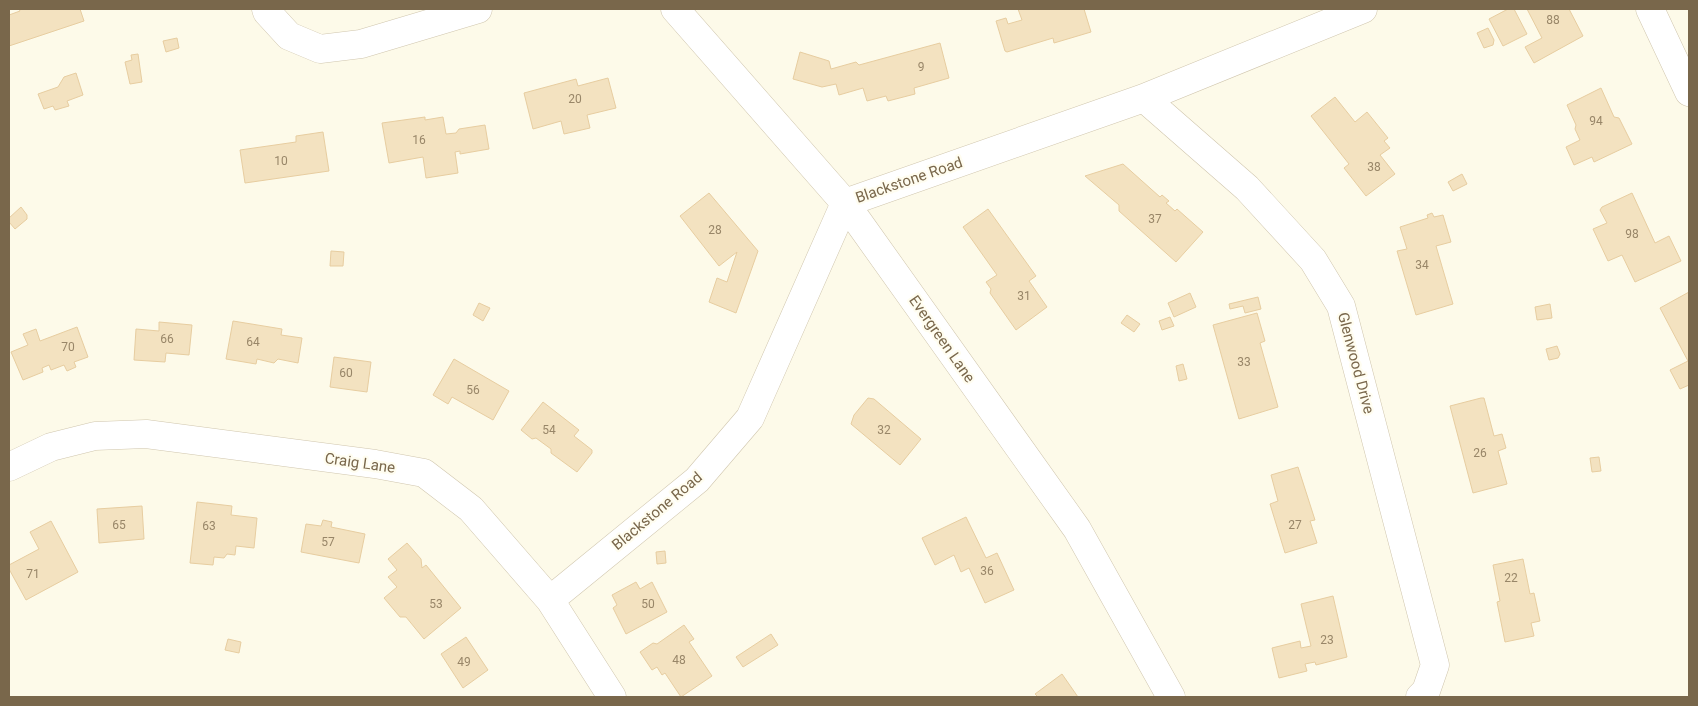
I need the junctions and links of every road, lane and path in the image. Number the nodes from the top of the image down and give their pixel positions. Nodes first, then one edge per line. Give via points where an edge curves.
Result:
1 (266, 9) edge
2 (478, 9) edge
3 (675, 9) edge
4 (1363, 9) edge
5 (1650, 9) edge
6 (1689, 92) edge
7 (1144, 98) junction
8 (845, 203) junction
9 (9, 467) edge
10 (550, 600) junction
11 (612, 697) edge
12 (1170, 697) edge
13 (1420, 697) edge

1 - 2 street via 289,36 320,49 361,44
3 - 8 street, Evergreen Lane
4 - 7 street, Blackstone Road
5 - 6 street
7 - 8 street, Blackstone Road
7 - 13 street, Glenwood Drive via 1247,188 1313,260 1341,306 1434,665 1426,691
8 - 10 street, Blackstone Road via 750,418 697,480
8 - 12 street, Evergreen Lane via 1077,529
9 - 10 street, Craig Lane via 51,447 94,436 146,434 424,473 471,509
10 - 11 street, Craig Lane

